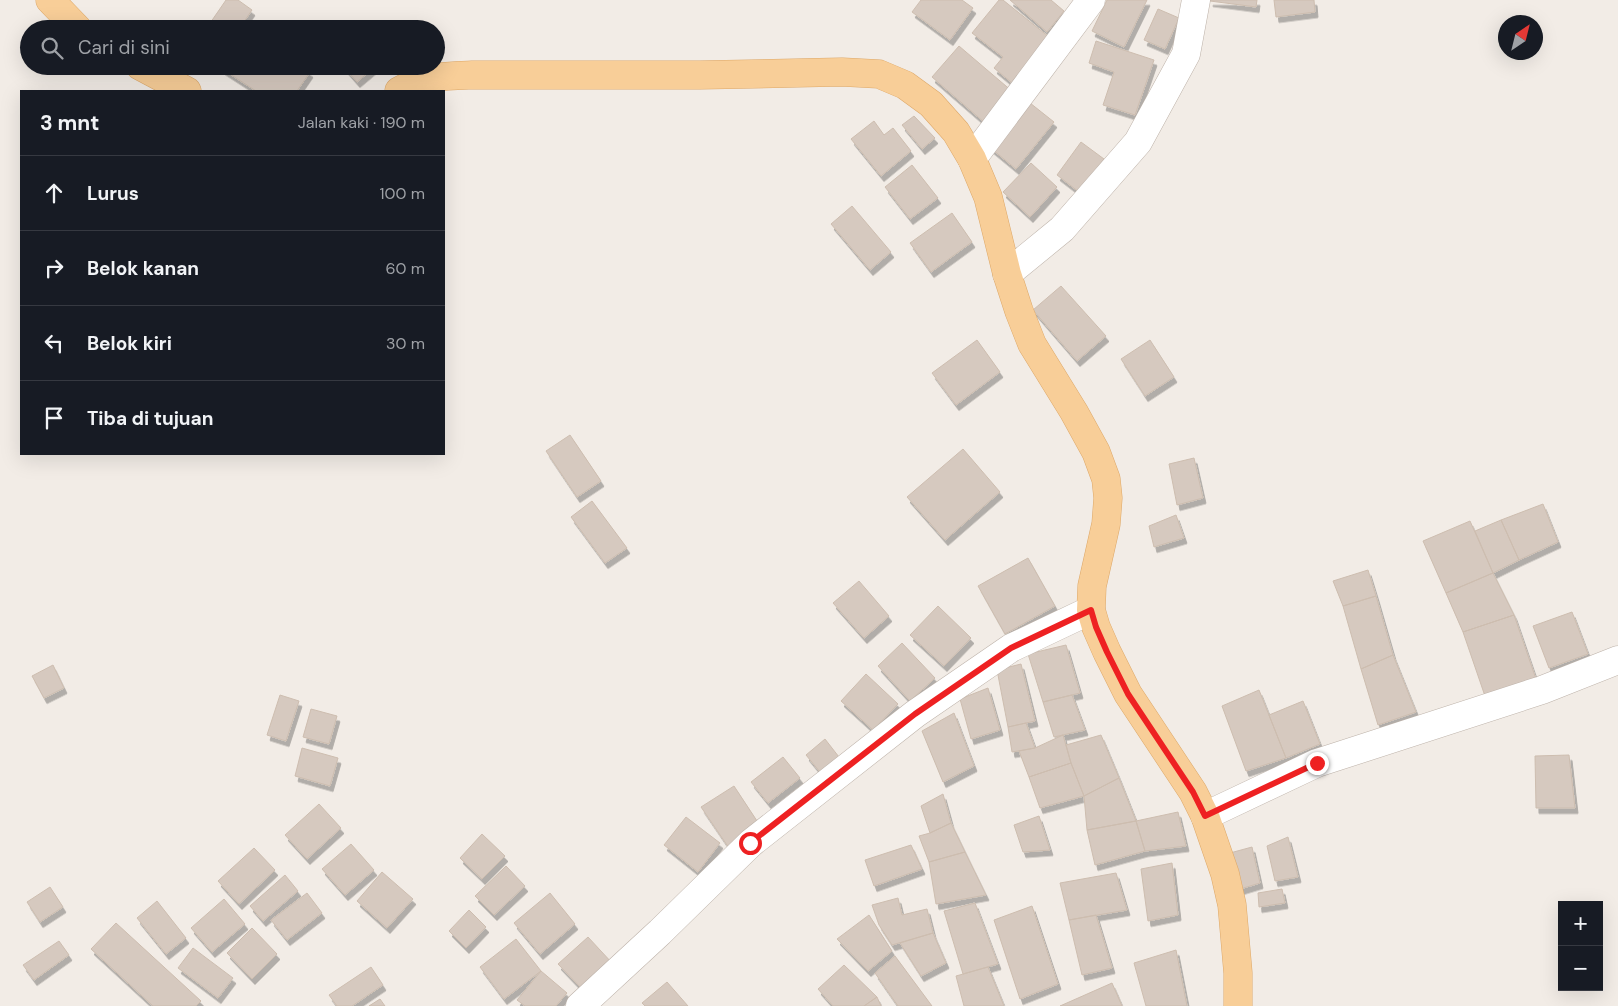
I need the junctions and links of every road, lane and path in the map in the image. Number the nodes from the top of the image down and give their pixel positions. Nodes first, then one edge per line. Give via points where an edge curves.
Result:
1 (50, 0) edge
2 (1090, 0) edge
3 (1196, 0) edge
4 (69, 20) edge
5 (157, 75) edge
6 (185, 90) edge
7 (401, 90) edge
8 (972, 159) junction
9 (1007, 274) junction
10 (1091, 610) junction
11 (1618, 660) edge
12 (1205, 816) junction
13 (580, 1006) edge
14 (1238, 1006) edge

1 - 4 main road
2 - 8 street
3 - 9 street via 1186,54 1138,142 1062,229
5 - 6 main road
7 - 8 main road via 422,80 472,74 879,74 906,84 931,104 956,132
8 - 9 main road via 988,197
9 - 10 main road via 1032,344 1096,452 1106,479 1106,524 1092,586
10 - 12 main road via 1128,694 1193,792
10 - 13 street via 1011,648 915,714 750,843
11 - 12 street via 1542,690 1317,763
12 - 14 main road via 1232,906

